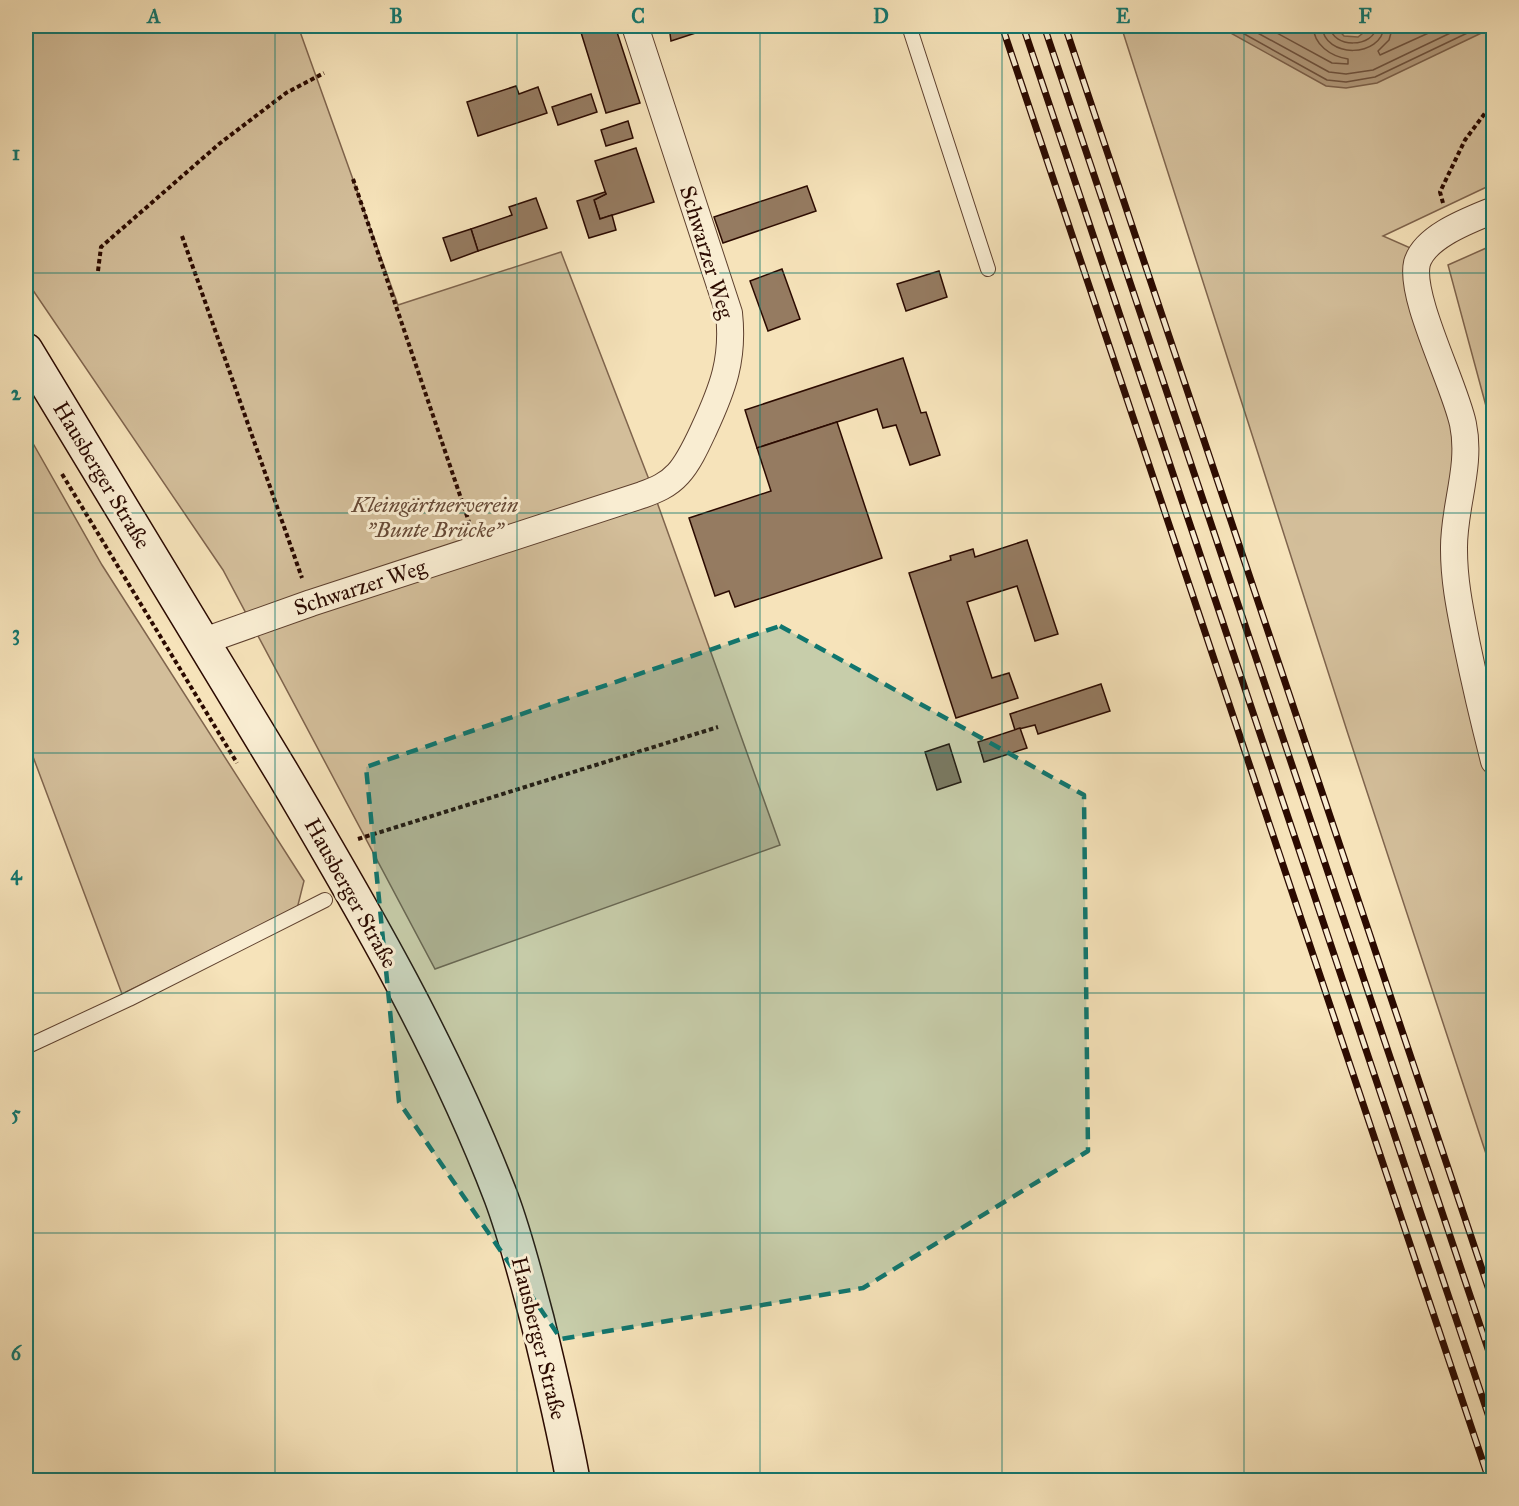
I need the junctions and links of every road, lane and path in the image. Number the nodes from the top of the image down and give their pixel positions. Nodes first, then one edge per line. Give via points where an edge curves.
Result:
1 (635, 26) edge
2 (909, 26) edge
3 (324, 73) dead end
4 (1494, 101) edge
5 (353, 178) dead end
6 (1486, 213) edge
7 (1448, 230) junction
8 (182, 236) dead end
9 (988, 269) dead end
10 (98, 271) dead end
11 (26, 350) edge
12 (478, 548) junction
13 (311, 603) junction
14 (204, 641) junction
15 (718, 727) dead end
16 (1494, 760) edge
17 (327, 849) junction
18 (325, 900) dead end
19 (26, 1047) edge
20 (573, 1480) edge

1 - 12 street, Schwarzer Weg via 729,313 732,336 720,393 680,473 663,487
2 - 9 lane
3 - 10 path via 286,93 219,144 100,247
4 - 7 path via 1466,140 1440,192
5 - 12 path
6 - 7 street
7 - 16 street via 1422,253 1416,281 1457,399 1467,446 1454,564 1457,597
8 - 13 path
11 - 14 main road, Hausberger Straße
12 - 13 street, Schwarzer Weg
13 - 14 street, Schwarzer Weg
14 - 17 main road, Hausberger Straße
15 - 17 path
17 - 20 main road, Hausberger Straße via 436,1047 478,1139 525,1275
18 - 19 lane

